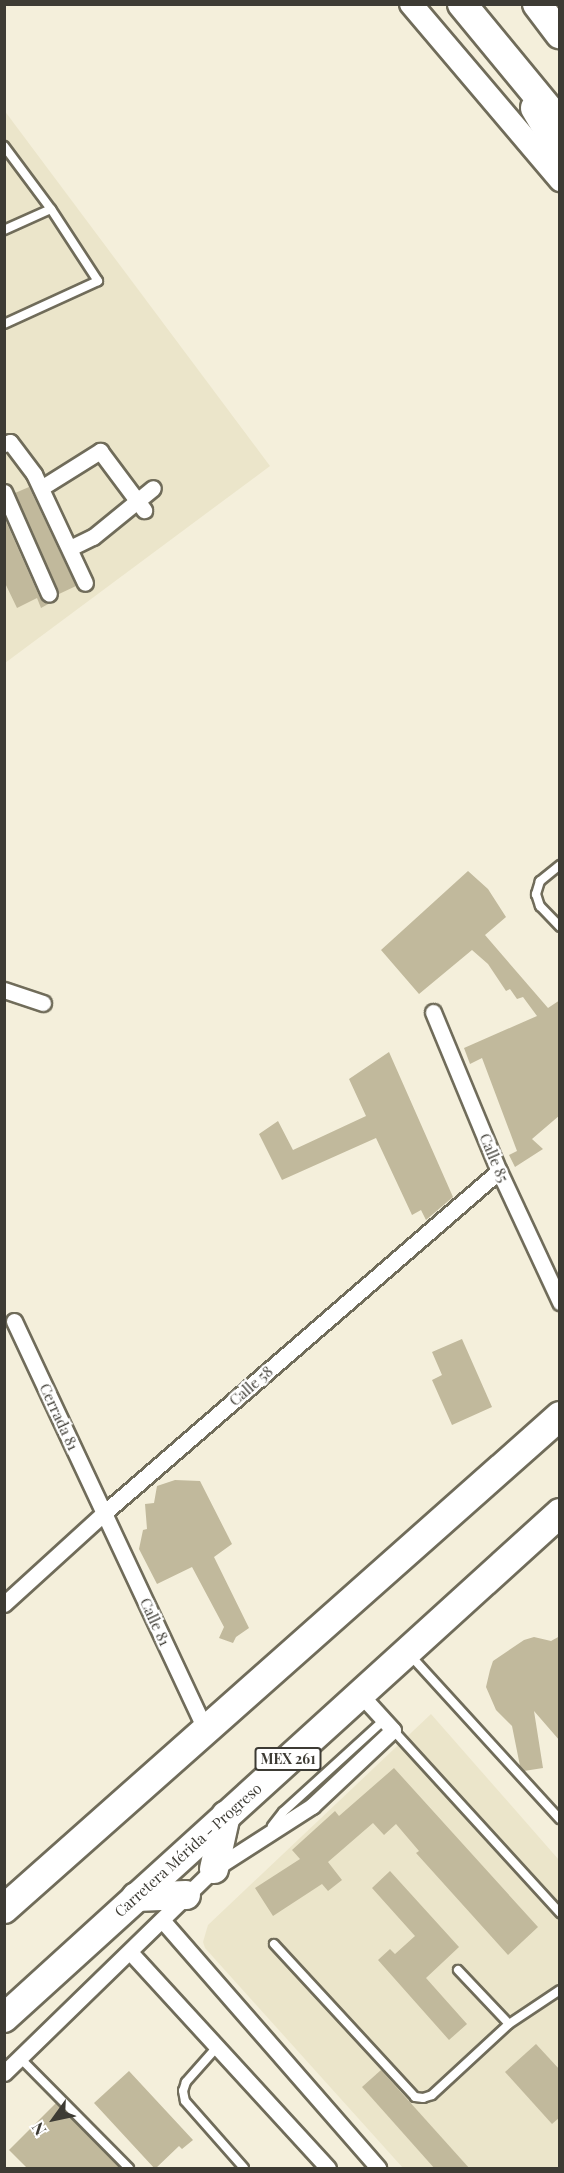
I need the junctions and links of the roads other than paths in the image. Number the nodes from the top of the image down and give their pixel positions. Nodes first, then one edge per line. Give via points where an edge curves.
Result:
1 (411, 4) edge
2 (444, 4) edge
3 (462, 4) edge
4 (537, 4) edge
5 (560, 34) edge
6 (493, 43) junction
7 (511, 64) junction
8 (560, 123) edge
9 (4, 146) edge
10 (560, 150) edge
11 (560, 180) edge
12 (51, 208) junction
13 (4, 230) edge
14 (4, 324) edge
15 (4, 444) edge
16 (41, 488) junction
17 (153, 488) dead end
18 (4, 492) edge
19 (144, 510) dead end
20 (70, 548) junction
21 (85, 583) dead end
22 (49, 594) dead end
23 (560, 865) edge
24 (560, 927) edge
25 (4, 990) edge
26 (43, 1003) dead end
27 (433, 1012) dead end
28 (499, 1171) junction
29 (560, 1302) edge
30 (14, 1321) dead end
31 (560, 1416) edge
32 (104, 1513) junction
33 (560, 1513) edge
34 (4, 1604) edge
35 (407, 1651) junction
36 (360, 1694) junction
37 (388, 1725) junction
38 (206, 1731) junction
39 (226, 1815) junction
40 (560, 1819) edge
41 (214, 1869) junction
42 (186, 1895) junction
43 (136, 1897) junction
44 (7, 1899) edge
45 (560, 1913) edge
46 (162, 1920) junction
47 (274, 1944) dead end
48 (130, 1952) junction
49 (458, 1970) dead end
50 (560, 1990) edge
51 (9, 2016) edge
52 (509, 2024) junction
53 (217, 2047) junction
54 (20, 2058) junction
55 (4, 2073) edge
56 (129, 2169) edge
57 (244, 2169) edge
58 (328, 2169) edge
59 (378, 2169) edge

1 - 11 main road
2 - 6 highway
3 - 6 highway
4 - 5 highway
6 - 7 highway
7 - 8 highway
7 - 10 highway
9 - 12 lane
12 - 13 lane
12 - 14 lane via 98,281
15 - 16 street via 10,442
16 - 19 street via 100,451
16 - 20 street
17 - 20 street via 93,537
18 - 22 street
20 - 21 street
23 - 24 lane via 540,881 536,894 540,906
25 - 26 street
27 - 28 street, Calle 85
28 - 29 street, Calle 85
28 - 32 street, Calle 58
30 - 32 street, Cerrada 81
31 - 38 highway
32 - 34 street, Calle 58
32 - 38 street, Calle 81
33 - 35 highway, Carretera Mérida - Progreso / MEX 261
35 - 36 highway, Carretera Mérida - Progreso / MEX 261
35 - 40 lane
36 - 37 street
36 - 39 highway, Carretera Mérida - Progreso / MEX 261
37 - 41 street via 312,1806
37 - 45 lane
38 - 44 highway
39 - 41 highway
39 - 43 highway, Carretera Mérida - Progreso / MEX 261
41 - 42 street
42 - 43 highway
42 - 46 street
43 - 51 highway, Carretera Mérida - Progreso / MEX 261
46 - 48 street
46 - 59 street
47 - 52 lane via 415,2097 432,2095
48 - 53 street
48 - 54 street
49 - 52 lane
50 - 52 lane
53 - 57 lane via 186,2082 185,2101
53 - 58 street
54 - 55 street
54 - 56 lane

